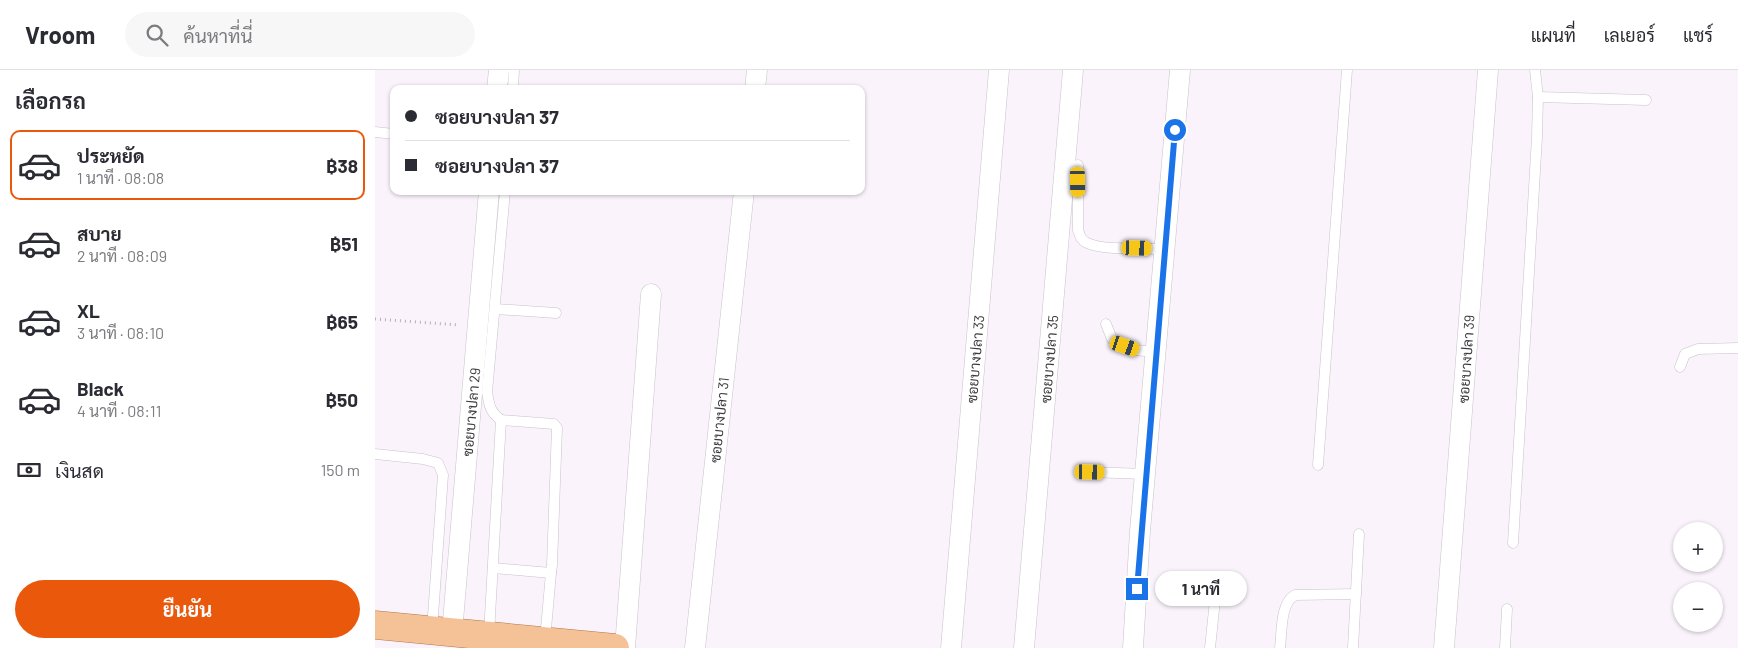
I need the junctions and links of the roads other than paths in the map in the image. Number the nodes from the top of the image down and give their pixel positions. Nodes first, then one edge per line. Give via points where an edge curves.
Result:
1 (499, 70) edge
2 (514, 70) edge
3 (757, 70) edge
4 (999, 70) edge
5 (1073, 70) edge
6 (1179, 70) edge
7 (1347, 70) edge
8 (1488, 70) edge
9 (1535, 70) edge
10 (497, 85) edge
11 (513, 85) edge
12 (755, 85) edge
13 (1538, 97) junction
14 (1646, 100) dead end
15 (375, 132) edge
16 (390, 134) edge
17 (1078, 165) dead end
18 (489, 195) edge
19 (505, 195) edge
20 (744, 195) edge
21 (1165, 249) junction
22 (651, 294) dead end
23 (495, 309) junction
24 (556, 313) dead end
25 (1105, 324) dead end
26 (1738, 348) edge
27 (1156, 352) junction
28 (1680, 367) dead end
29 (501, 420) junction
30 (375, 454) edge
31 (1318, 465) dead end
32 (1090, 472) dead end
33 (1145, 474) junction
34 (1359, 534) dead end
35 (1513, 543) dead end
36 (493, 568) junction
37 (551, 573) junction
38 (1356, 594) junction
39 (1215, 600) dead end
40 (1507, 609) dead end
41 (375, 625) edge
42 (442, 632) junction
43 (489, 637) junction
44 (545, 642) junction
45 (615, 648) edge
46 (625, 648) edge
47 (695, 648) edge
48 (951, 648) edge
49 (1024, 648) edge
50 (1133, 648) edge
51 (1210, 648) edge
52 (1280, 648) edge
53 (1353, 648) edge
54 (1444, 648) edge
55 (1505, 648) edge

1 - 10 street
2 - 11 lane
3 - 12 street
4 - 48 street, ซอยบางปลา 33
5 - 49 street, ซอยบางปลา 35
6 - 21 street
7 - 31 lane
8 - 54 street, ซอยบางปลา 39
9 - 13 lane
13 - 14 lane
13 - 35 lane
15 - 16 lane
17 - 21 lane via 1078,230 1081,238 1087,243 1104,246
18 - 42 street, ซอยบางปลา 29 via 478,327
19 - 23 lane
20 - 47 street, ซอยบางปลา 31
21 - 27 street
22 - 46 street
23 - 24 lane
23 - 29 lane via 487,392 493,414
25 - 27 lane via 1112,339 1135,350
26 - 28 lane via 1698,349 1685,354
27 - 33 street
29 - 36 lane
29 - 37 lane via 554,424 557,428
30 - 42 lane via 438,463 443,476
32 - 33 lane
33 - 50 street
34 - 38 lane
36 - 37 lane
36 - 43 lane
37 - 44 lane
38 - 52 lane via 1289,598 1285,605
38 - 53 lane
39 - 51 lane
40 - 55 lane
41 - 42 main road
42 - 43 main road
43 - 44 main road
44 - 45 main road

